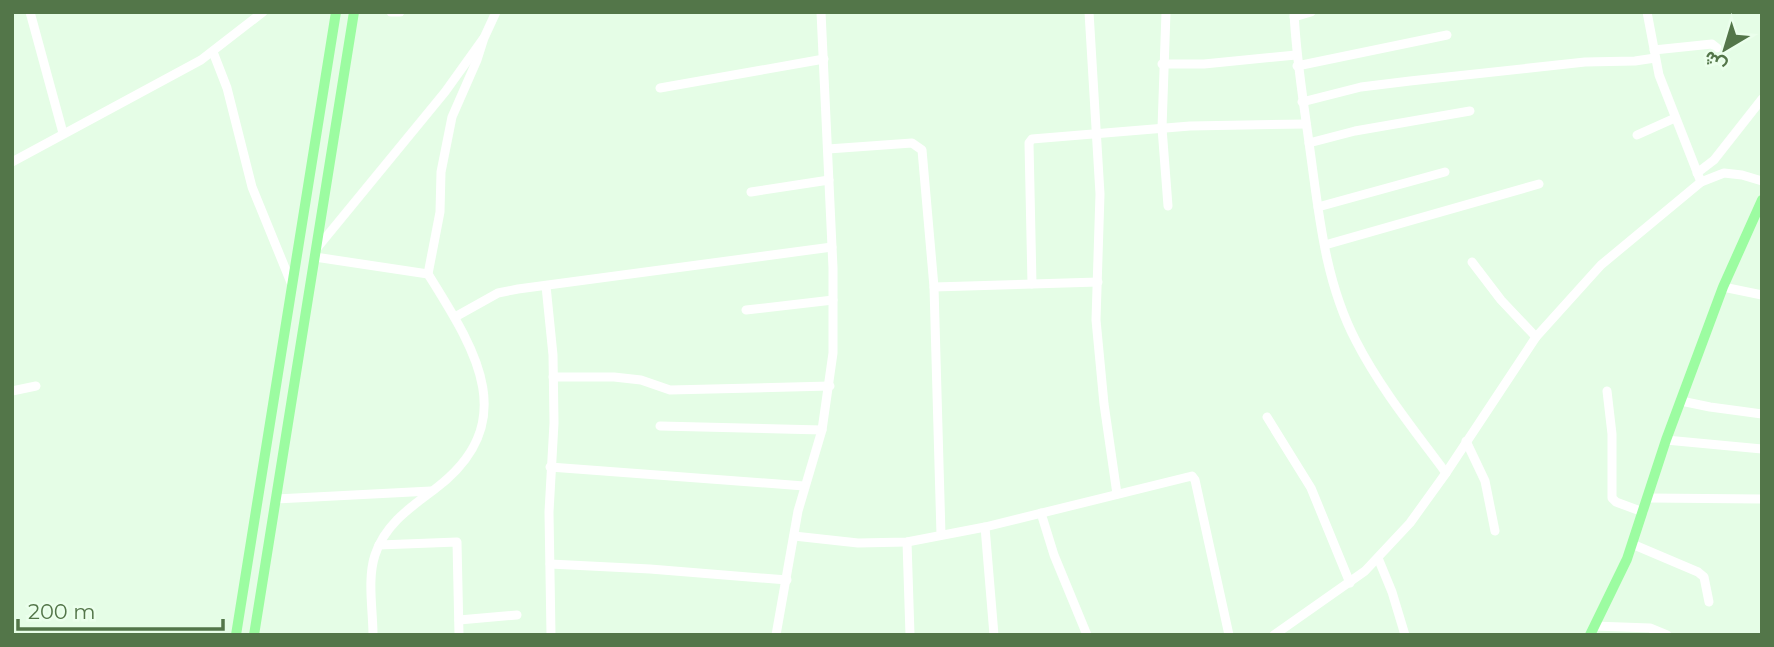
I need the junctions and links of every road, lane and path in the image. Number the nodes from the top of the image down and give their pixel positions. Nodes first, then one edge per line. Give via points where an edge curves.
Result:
1 (30, 12) edge
2 (263, 12) edge
3 (336, 12) edge
4 (354, 12) edge
5 (391, 12) edge
6 (400, 12) edge
7 (496, 12) edge
8 (821, 12) edge
9 (1089, 12) edge
10 (1166, 12) edge
11 (1311, 12) edge
12 (1647, 12) edge
13 (1294, 15) edge
14 (1447, 35) dead end
15 (484, 37) junction
16 (1717, 48) dead end
17 (213, 52) junction
18 (1654, 54) junction
19 (1296, 55) junction
20 (824, 59) junction
21 (1162, 64) junction
22 (1297, 66) junction
23 (660, 89) dead end
24 (1762, 99) edge
25 (1302, 102) junction
26 (1471, 111) dead end
27 (1675, 118) junction
28 (1306, 124) junction
29 (1162, 128) junction
30 (63, 133) junction
31 (1095, 134) junction
32 (1637, 135) dead end
33 (1309, 143) junction
34 (828, 149) junction
35 (12, 162) edge
36 (1445, 172) dead end
37 (1699, 177) junction
38 (829, 180) junction
39 (1762, 181) edge
40 (1539, 184) dead end
41 (751, 192) dead end
42 (1762, 200) edge
43 (1168, 206) dead end
44 (1318, 207) junction
45 (1325, 245) junction
46 (832, 247) junction
47 (316, 253) junction
48 (1472, 262) dead end
49 (428, 274) junction
50 (1098, 282) junction
51 (1032, 284) junction
52 (293, 286) junction
53 (546, 286) junction
54 (934, 287) junction
55 (1723, 287) junction
56 (1762, 295) edge
57 (833, 300) junction
58 (746, 310) dead end
59 (454, 317) junction
60 (1536, 337) junction
61 (553, 377) junction
62 (36, 386) dead end
63 (830, 386) junction
64 (12, 391) edge
65 (1607, 391) dead end
66 (276, 393) junction
67 (292, 396) junction
68 (1681, 401) junction
69 (1762, 414) edge
70 (1267, 417) dead end
71 (660, 426) dead end
72 (822, 430) junction
73 (1666, 440) junction
74 (1466, 441) junction
75 (1762, 449) edge
76 (550, 467) junction
77 (1447, 473) junction
78 (804, 486) junction
79 (433, 491) junction
80 (1116, 494) junction
81 (1648, 498) junction
82 (276, 499) junction
83 (1762, 499) edge
84 (1643, 512) junction
85 (1041, 513) junction
86 (985, 527) junction
87 (1495, 531) dead end
88 (941, 535) junction
89 (794, 536) junction
90 (907, 542) junction
91 (1632, 544) junction
92 (379, 545) junction
93 (1378, 558) junction
94 (550, 564) junction
95 (786, 580) junction
96 (1350, 583) junction
97 (1709, 602) dead end
98 (517, 615) dead end
99 (459, 620) junction
100 (1592, 630) edge
101 (236, 635) edge
102 (254, 635) edge
103 (373, 635) edge
104 (459, 635) edge
105 (551, 635) edge
106 (776, 635) edge
107 (910, 635) edge
108 (994, 635) edge
109 (1087, 635) edge
110 (1229, 635) edge
111 (1274, 635) edge
112 (1405, 635) edge
113 (1667, 635) edge

1 - 30 street
2 - 17 street
3 - 52 main road
4 - 47 main road
5 - 6 street
7 - 15 street
8 - 20 street
9 - 31 street
10 - 21 street
11 - 13 street
12 - 18 street
13 - 19 street
14 - 22 street
15 - 47 street
15 - 49 street via 452,117
16 - 18 street via 1712,44
17 - 30 street
17 - 52 street via 227,88 251,187
18 - 25 street via 1635,61 1585,62 1361,87
18 - 27 street
19 - 21 street
19 - 22 street
20 - 23 street
20 - 34 street
21 - 29 street
22 - 25 street
24 - 37 street
25 - 28 street
26 - 33 street
27 - 32 street
27 - 37 street
28 - 29 street
28 - 33 street
29 - 31 street
29 - 43 street
30 - 35 street
31 - 50 street via 1100,194
31 - 51 street via 1030,141
33 - 44 street
34 - 38 street
34 - 54 street via 912,143 922,150
36 - 44 street
37 - 39 street via 1724,173
37 - 60 street via 1601,265
38 - 41 street
38 - 46 street
40 - 45 street
42 - 55 main road
44 - 45 street
45 - 77 street via 1339,303 1355,341
46 - 53 street
46 - 57 street
47 - 49 street
47 - 67 main road
48 - 60 street
49 - 59 street
50 - 51 street
50 - 80 street via 1099,358
51 - 54 street
52 - 66 main road
53 - 59 street via 498,293
53 - 61 street
54 - 88 street
55 - 56 street
55 - 68 main road
57 - 58 street
57 - 63 street
59 - 79 street via 485,394 484,426 463,463
60 - 74 street
61 - 63 street via 641,380 670,390
61 - 76 street
62 - 64 street
63 - 72 street
65 - 84 street via 1612,498
66 - 67 main road
66 - 101 main road
67 - 82 main road
68 - 69 street
68 - 73 main road
70 - 96 street via 1311,488
71 - 72 street
72 - 78 street
73 - 75 street
73 - 81 main road
74 - 77 street
74 - 87 street via 1485,481
76 - 78 street
76 - 94 street
77 - 93 street
78 - 89 street
79 - 82 street
79 - 92 street via 389,527
80 - 85 street
80 - 110 street via 1194,477
81 - 83 street
81 - 84 main road
82 - 102 main road
84 - 91 main road
85 - 86 street
85 - 109 street
86 - 88 street
86 - 108 street
88 - 90 street
89 - 90 street via 858,543
89 - 95 street
90 - 107 street
91 - 97 street via 1698,572 1704,577
91 - 100 main road
92 - 99 street via 457,542
92 - 103 street via 372,570
93 - 96 street
93 - 112 street
94 - 95 street
94 - 105 street
95 - 106 street
96 - 111 street
98 - 99 street
99 - 104 street
100 - 113 street via 1650,628

